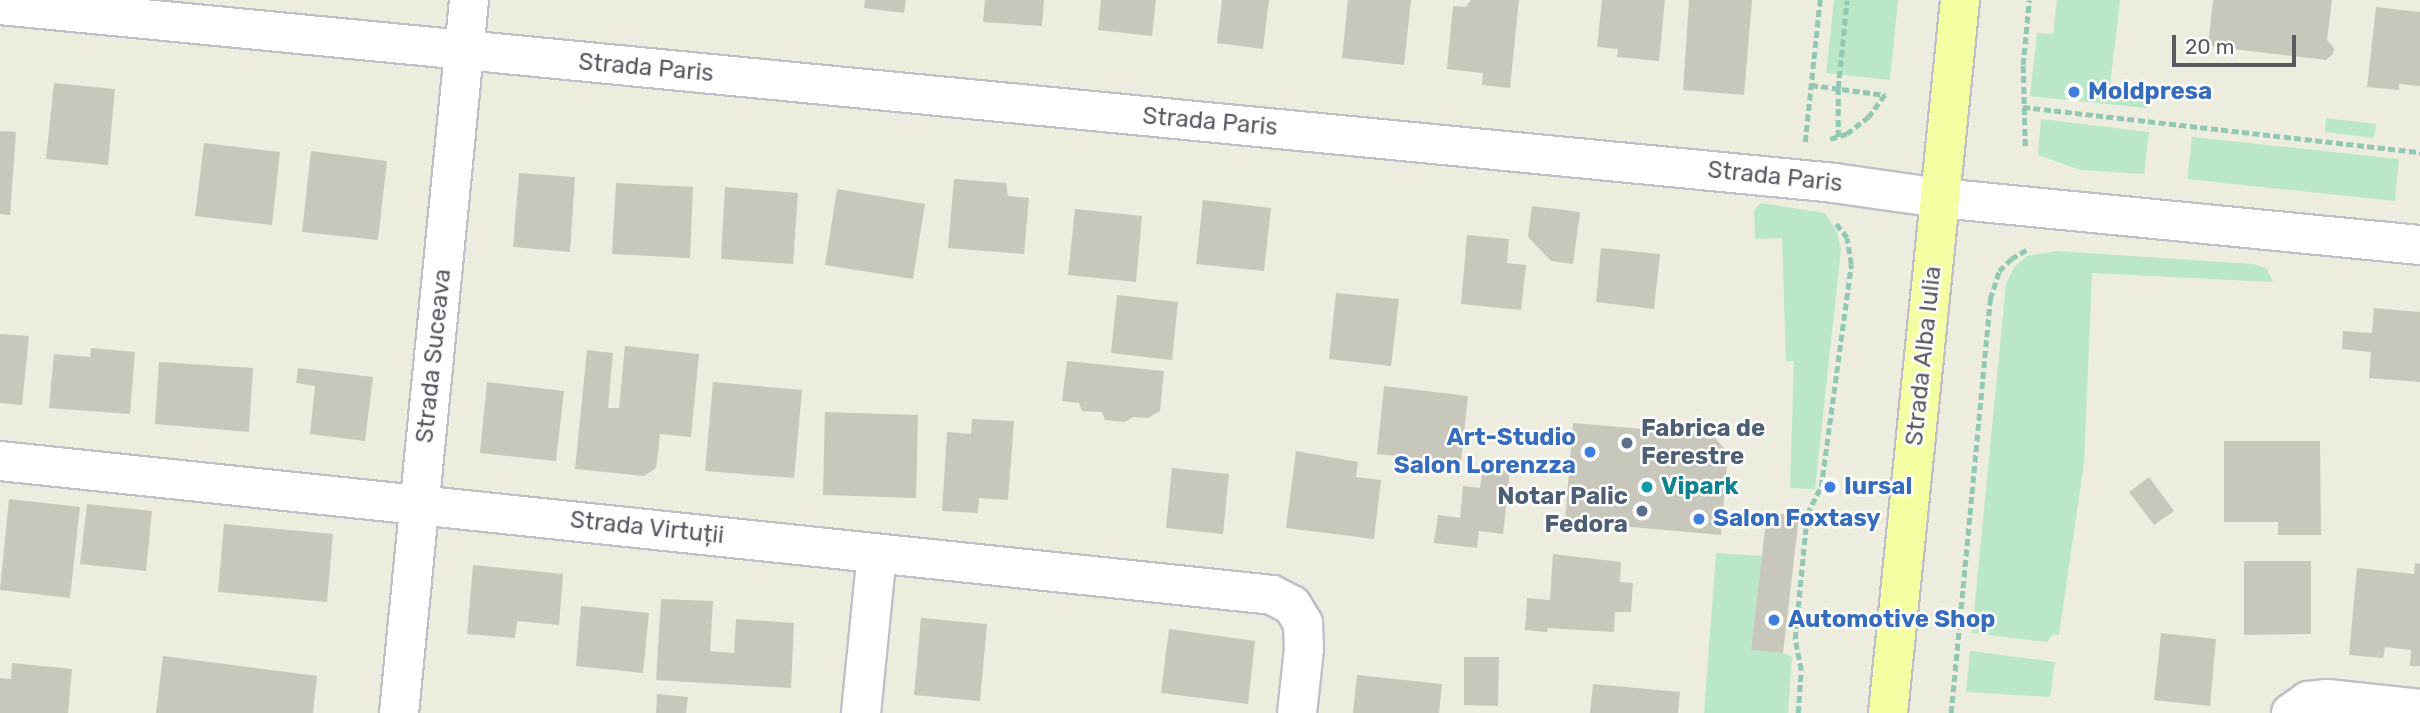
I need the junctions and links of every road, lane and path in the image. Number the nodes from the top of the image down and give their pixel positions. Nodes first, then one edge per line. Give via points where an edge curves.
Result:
1 (469, 0) edge
2 (1820, 0) edge
3 (1847, 0) edge
4 (1960, 0) edge
5 (2029, 0) edge
6 (0, 5) edge
7 (464, 51) junction
8 (1811, 85) junction
9 (1838, 88) junction
10 (2023, 107) junction
11 (1838, 137) junction
12 (1827, 141) dead end
13 (1816, 145) dead end
14 (2025, 146) dead end
15 (2420, 152) edge
16 (1940, 198) junction
17 (1831, 218) dead end
18 (2420, 245) edge
19 (2019, 253) dead end
20 (0, 461) edge
21 (419, 503) junction
22 (877, 554) junction
23 (2420, 709) edge
24 (399, 713) edge
25 (861, 713) edge
26 (1297, 713) edge
27 (1798, 713) edge
28 (1888, 713) edge
29 (1951, 713) edge
30 (2291, 713) edge

1 - 7 street, Strada Suceava
2 - 8 path
3 - 9 path
4 - 16 main road, Strada Alba Iulia
5 - 10 path
6 - 7 street, Strada Paris
7 - 16 street, Strada Paris via 1834,183
7 - 21 street, Strada Suceava
8 - 9 path
8 - 13 path via 1805,149
9 - 11 path
9 - 11 path via 1885,95 1869,117
10 - 14 path
10 - 15 path
11 - 12 path
16 - 18 street, Strada Paris
16 - 28 main road, Strada Alba Iulia
17 - 27 path via 1847,238 1851,264 1821,487 1807,514 1795,639 1801,670
19 - 29 path via 1999,271 1990,299
20 - 21 street, Strada Virtuții
21 - 22 street, Strada Virtuții
21 - 24 street, Strada Suceava
22 - 25 street
22 - 26 street, Strada Virtuții via 1272,595 1292,605 1303,623
23 - 30 street via 2327,699 2308,701

